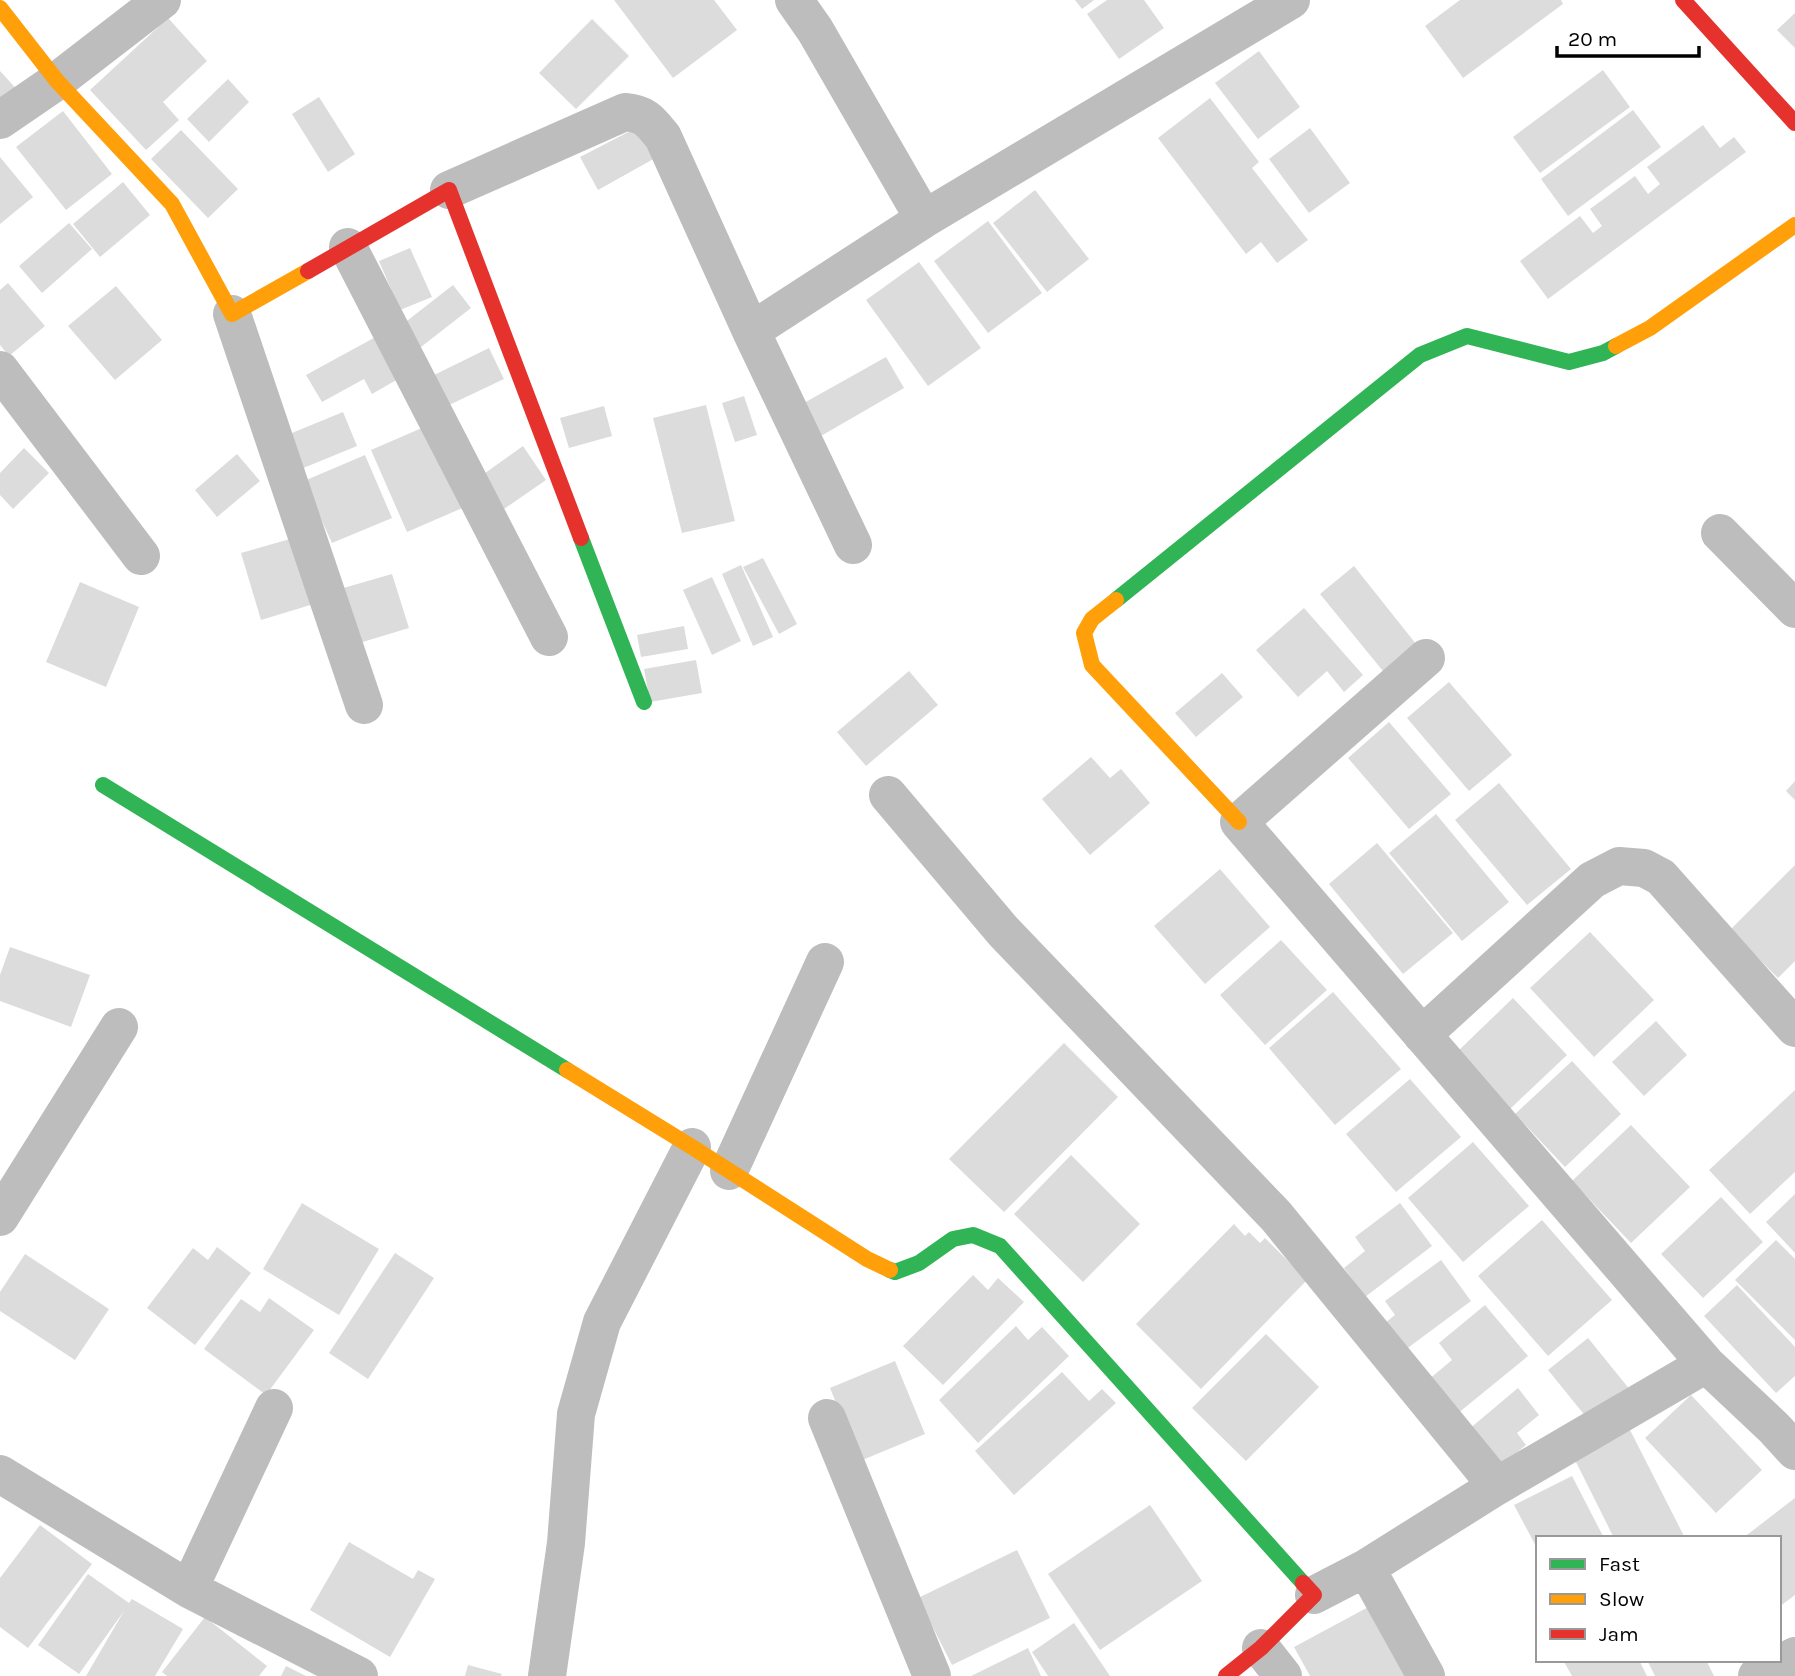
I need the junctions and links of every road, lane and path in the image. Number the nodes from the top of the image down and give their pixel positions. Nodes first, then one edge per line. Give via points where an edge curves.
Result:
1 (162, 0) edge
2 (793, 0) edge
3 (1291, 0) edge
4 (1683, 0) edge
5 (0, 8) edge
6 (57, 81) junction
7 (0, 120) edge
8 (1795, 123) edge
9 (449, 190) junction
10 (924, 219) junction
11 (1795, 225) edge
12 (348, 247) junction
13 (232, 314) junction
14 (751, 331) junction
15 (0, 370) edge
16 (1720, 533) dead end
17 (853, 545) dead end
18 (141, 556) dead end
19 (1795, 609) edge
20 (549, 638) dead end
21 (1426, 658) dead end
22 (644, 702) dead end
23 (364, 705) dead end
24 (103, 785) dead end
25 (888, 795) dead end
26 (1239, 822) junction
27 (825, 962) dead end
28 (119, 1027) dead end
29 (1795, 1028) edge
30 (1422, 1035) junction
31 (692, 1147) junction
32 (729, 1171) junction
33 (0, 1217) edge
34 (1706, 1364) junction
35 (274, 1408) dead end
36 (827, 1418) dead end
37 (1788, 1429) edge
38 (0, 1474) edge
39 (1497, 1486) junction
40 (1366, 1568) junction
41 (189, 1589) junction
42 (1314, 1595) junction
43 (1795, 1656) edge
44 (1272, 1662) edge
45 (359, 1676) edge
46 (547, 1676) edge
47 (932, 1676) edge
48 (1226, 1676) edge
49 (1426, 1676) edge
50 (1757, 1676) edge

1 - 6 street
2 - 10 street
3 - 10 street
4 - 8 street
5 - 6 street
6 - 7 street
6 - 13 street via 172,204
9 - 12 street
9 - 14 street via 625,112 638,113 663,137
9 - 22 street
10 - 14 street
11 - 26 street via 1650,328 1604,353 1569,362 1468,336 1420,355 1092,620 1084,633 1092,665
12 - 13 street
12 - 20 street
13 - 23 street
14 - 17 street
15 - 18 street
16 - 19 street
21 - 26 street
24 - 31 street
25 - 39 street via 1003,931 1276,1216
26 - 30 street
27 - 32 street
28 - 33 street
29 - 30 street via 1661,877 1644,868 1619,866 1592,880
30 - 34 street
31 - 32 street
31 - 46 street via 602,1322 576,1415 566,1543
32 - 42 street via 895,1272 919,1263 953,1239 973,1235 1000,1246
34 - 37 street
34 - 39 street
35 - 41 street
36 - 47 street
38 - 41 street
39 - 40 street
40 - 42 street
40 - 49 street
41 - 45 street
42 - 44 street
43 - 50 street
44 - 48 street

